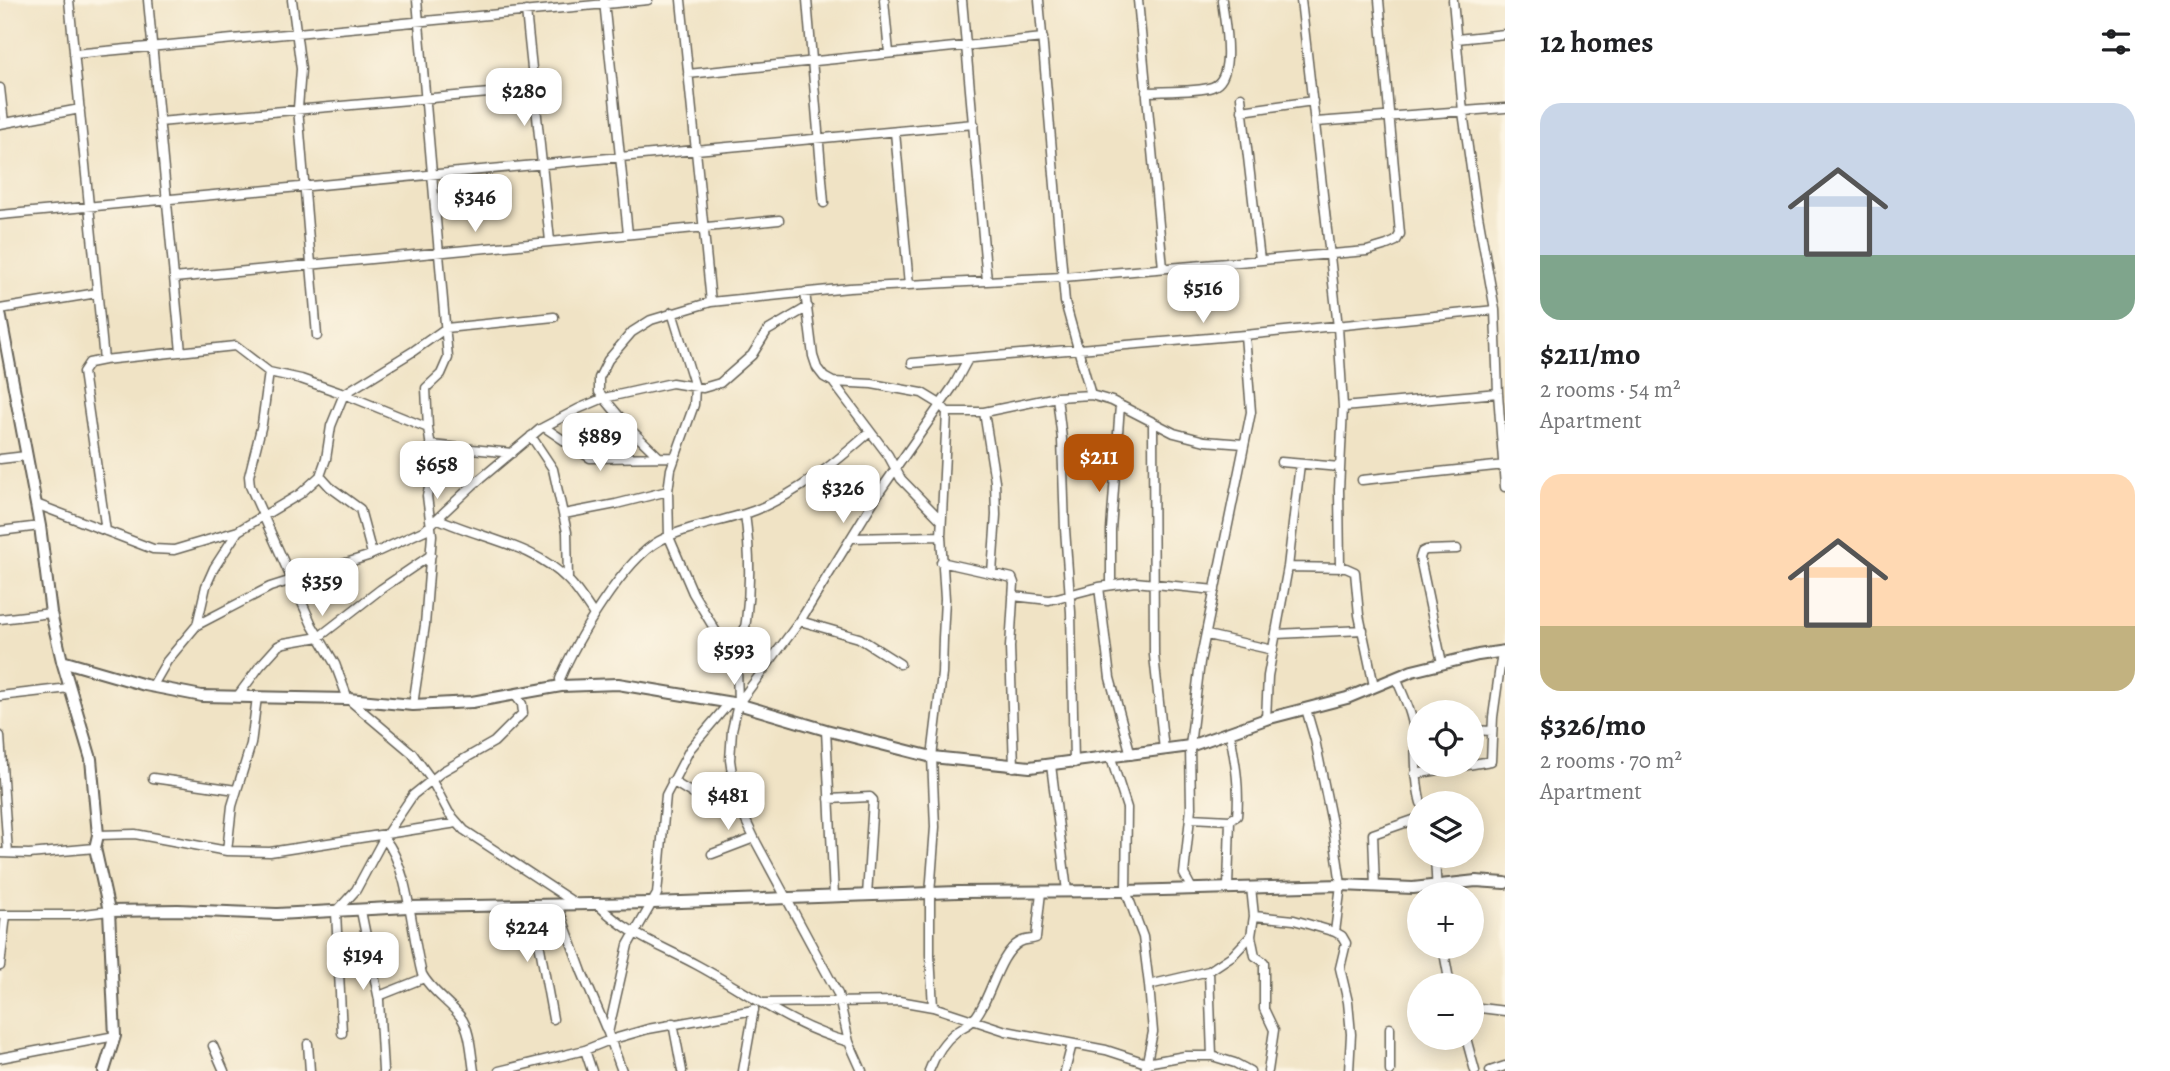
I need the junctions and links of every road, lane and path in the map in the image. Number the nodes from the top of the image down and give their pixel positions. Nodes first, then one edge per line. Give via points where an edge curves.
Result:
1 (69, 0) edge
2 (148, 0) edge
3 (292, 0) edge
4 (417, 0) edge
5 (648, 0) edge
6 (681, 0) edge
7 (807, 0) edge
8 (884, 0) edge
9 (962, 0) edge
10 (1039, 0) edge
11 (1138, 0) edge
12 (1222, 0) edge
13 (1301, 0) edge
14 (1379, 0) edge
15 (1453, 0) edge
16 (604, 2) edge
17 (526, 11) junction
18 (418, 22) junction
19 (295, 33) junction
20 (1505, 34) edge
21 (1043, 38) junction
22 (1457, 39) junction
23 (967, 45) junction
24 (152, 46) junction
25 (889, 53) junction
26 (75, 54) junction
27 (812, 62) junction
28 (688, 74) junction
29 (0, 88) edge
30 (534, 89) junction
31 (1146, 92) junction
32 (1241, 97) dead end
33 (426, 99) junction
34 (1313, 101) junction
35 (298, 108) junction
36 (1505, 108) edge
37 (80, 109) junction
38 (1242, 111) junction
39 (1463, 112) junction
40 (1391, 118) junction
41 (159, 122) junction
42 (1315, 122) junction
43 (2, 123) edge
44 (974, 124) junction
45 (895, 132) junction
46 (819, 139) junction
47 (694, 150) junction
48 (619, 157) junction
49 (542, 164) junction
50 (432, 174) junction
51 (304, 188) junction
52 (165, 199) junction
53 (824, 203) dead end
54 (89, 207) junction
55 (0, 215) edge
56 (779, 220) dead end
57 (703, 228) junction
58 (628, 234) junction
59 (550, 241) junction
60 (439, 251) junction
61 (1329, 254) junction
62 (1260, 260) junction
63 (312, 263) junction
64 (1164, 268) junction
65 (1063, 276) junction
66 (174, 278) junction
67 (987, 281) junction
68 (909, 285) junction
69 (805, 292) junction
70 (97, 293) junction
71 (711, 302) junction
72 (807, 307) junction
73 (1495, 310) junction
74 (0, 311) edge
75 (672, 312) junction
76 (554, 317) dead end
77 (1338, 327) junction
78 (446, 328) junction
79 (1245, 335) junction
80 (317, 336) dead end
81 (1079, 350) junction
82 (181, 352) junction
83 (968, 359) junction
84 (104, 360) junction
85 (912, 363) dead end
86 (269, 372) junction
87 (833, 382) junction
88 (695, 387) junction
89 (1498, 393) junction
90 (344, 394) junction
91 (1091, 395) junction
92 (1057, 397) junction
93 (604, 398) junction
94 (940, 404) junction
95 (1120, 405) junction
96 (1343, 407) junction
97 (947, 412) junction
98 (984, 412) junction
99 (1153, 423) junction
100 (544, 427) junction
101 (428, 428) junction
102 (870, 432) junction
103 (531, 436) junction
104 (1244, 444) junction
105 (431, 446) junction
106 (512, 453) junction
107 (26, 456) junction
108 (659, 457) junction
109 (674, 457) junction
110 (0, 459) edge
111 (1281, 462) dead end
112 (1300, 464) junction
113 (1504, 466) edge
114 (896, 467) junction
115 (1340, 467) junction
116 (320, 476) junction
117 (1362, 480) dead end
118 (1505, 487) edge
119 (668, 491) junction
120 (36, 505) junction
121 (564, 514) junction
122 (745, 514) junction
123 (263, 516) junction
124 (439, 519) junction
125 (941, 520) junction
126 (431, 525) junction
127 (40, 526) junction
128 (0, 531) edge
129 (106, 531) junction
130 (238, 531) junction
131 (941, 536) junction
132 (669, 537) junction
133 (852, 538) junction
134 (1457, 549) dead end
135 (372, 554) junction
136 (430, 555) junction
137 (941, 562) junction
138 (1288, 567) junction
139 (1340, 567) junction
140 (992, 573) junction
141 (293, 579) junction
142 (568, 580) junction
143 (1154, 583) junction
144 (1111, 584) junction
145 (1099, 587) junction
146 (1215, 590) junction
147 (1070, 595) junction
148 (1013, 596) junction
149 (51, 613) junction
150 (594, 615) junction
151 (0, 619) edge
152 (800, 621) junction
153 (197, 625) junction
154 (1363, 630) junction
155 (1276, 634) junction
156 (1207, 635) junction
157 (319, 637) junction
158 (1273, 650) junction
159 (1503, 652) edge
160 (62, 661) junction
161 (1442, 663) junction
162 (900, 664) dead end
163 (737, 667) junction
164 (1396, 678) junction
165 (561, 686) junction
166 (1374, 686) junction
167 (152, 687) junction
168 (69, 688) junction
169 (515, 695) junction
170 (0, 696) edge
171 (237, 697) junction
172 (257, 697) junction
173 (348, 699) junction
174 (734, 703) junction
175 (1407, 703) edge
176 (413, 705) junction
177 (1306, 709) junction
178 (1266, 719) junction
179 (826, 730) junction
180 (1484, 731) edge
181 (1492, 731) junction
182 (1230, 733) junction
183 (0, 736) edge
184 (1190, 746) junction
185 (1164, 750) junction
186 (1131, 755) junction
187 (932, 757) junction
188 (1111, 758) junction
189 (1484, 762) edge
190 (1074, 763) junction
191 (1051, 765) junction
192 (1014, 767) junction
193 (153, 778) dead end
194 (431, 779) junction
195 (672, 781) junction
196 (236, 790) junction
197 (829, 799) junction
198 (743, 815) junction
199 (1190, 818) junction
200 (1230, 820) junction
201 (1407, 821) edge
202 (457, 823) junction
203 (98, 835) junction
204 (385, 836) junction
205 (754, 838) junction
206 (95, 848) junction
207 (227, 851) junction
208 (4, 853) edge
209 (712, 854) dead end
210 (1471, 882) edge
211 (1505, 883) edge
212 (1341, 886) junction
213 (1251, 887) junction
214 (1375, 887) junction
215 (1407, 887) edge
216 (1228, 888) junction
217 (1192, 889) junction
218 (1067, 891) junction
219 (1126, 891) junction
220 (1041, 892) junction
221 (930, 894) junction
222 (834, 896) junction
223 (867, 896) junction
224 (786, 898) junction
225 (653, 903) junction
226 (532, 904) junction
227 (557, 904) junction
228 (575, 904) junction
229 (597, 904) junction
230 (408, 907) junction
231 (109, 911) junction
232 (362, 911) junction
233 (335, 912) junction
234 (3, 915) edge
235 (1254, 916) junction
236 (1335, 932) junction
237 (633, 934) junction
238 (1251, 936) junction
239 (0, 966) edge
240 (1209, 971) junction
241 (424, 978) junction
242 (1149, 985) junction
243 (379, 996) junction
244 (841, 1001) junction
245 (760, 1002) junction
246 (933, 1007) junction
247 (1484, 1008) edge
248 (754, 1010) junction
249 (1505, 1011) edge
250 (552, 1019) dead end
251 (972, 1021) junction
252 (673, 1023) junction
253 (1390, 1028) dead end
254 (342, 1033) dead end
255 (115, 1036) junction
256 (609, 1036) junction
257 (849, 1042) junction
258 (1072, 1044) junction
259 (308, 1045) dead end
260 (213, 1046) dead end
261 (585, 1050) junction
262 (1469, 1050) edge
263 (1212, 1056) junction
264 (0, 1058) edge
265 (1505, 1066) edge
266 (1145, 1067) edge
267 (516, 1069) edge
268 (104, 1071) edge
269 (224, 1071) edge
270 (310, 1071) edge
271 (383, 1071) edge
272 (474, 1071) edge
273 (499, 1071) edge
274 (592, 1071) edge
275 (622, 1071) edge
276 (682, 1071) edge
277 (743, 1071) edge
278 (862, 1071) edge
279 (929, 1071) edge
280 (1065, 1071) edge
281 (1250, 1071) edge
282 (1268, 1071) edge
283 (1349, 1071) edge
284 (1390, 1071) edge
285 (1475, 1071) edge
286 (1490, 1071) edge

1 - 26 street
2 - 24 street
3 - 19 street
4 - 18 street
5 - 16 street
6 - 28 street
7 - 27 street
8 - 25 street
9 - 23 street
10 - 21 street
11 - 31 street
12 - 31 street via 1227,69 1223,80 1212,87
13 - 34 street
14 - 40 street
15 - 22 street
16 - 17 street
16 - 48 street
17 - 18 street
17 - 30 street
18 - 19 street
18 - 33 street
19 - 24 street
19 - 35 street via 300,69
20 - 22 street
21 - 23 street
21 - 65 street
22 - 39 street
23 - 25 street
23 - 44 street
24 - 26 street
24 - 41 street
25 - 27 street
26 - 37 street
27 - 28 street
27 - 46 street
28 - 47 street
29 - 43 street
30 - 33 street
30 - 49 street
31 - 64 street
32 - 38 street
33 - 35 street
33 - 50 street
34 - 38 street
34 - 42 street
35 - 41 street
35 - 51 street
36 - 39 street
37 - 43 street
37 - 54 street
38 - 62 street
39 - 40 street
39 - 73 street
40 - 42 street
40 - 61 street via 1400,234 1395,241 1367,251
41 - 52 street
42 - 61 street
44 - 45 street
44 - 67 street
45 - 46 street
45 - 68 street
46 - 47 street
46 - 53 street
47 - 48 street
47 - 57 street
48 - 49 street
48 - 58 street
49 - 50 street
49 - 59 street
50 - 51 street
50 - 60 street
51 - 52 street
51 - 63 street
52 - 54 street
52 - 66 street
54 - 55 street
54 - 70 street
56 - 57 street
57 - 58 street
57 - 71 street
58 - 59 street
59 - 60 street
60 - 63 street
60 - 78 street
61 - 62 street
61 - 77 street
62 - 64 street
63 - 66 street
63 - 80 street
64 - 65 street
65 - 67 street
65 - 81 street via 1068,318
66 - 82 street
67 - 68 street
68 - 69 street
69 - 71 street
69 - 72 street
70 - 74 street
70 - 84 street
71 - 75 street
72 - 87 street via 817,368
72 - 88 street via 767,331 752,355 720,383
73 - 77 street
73 - 89 street
74 - 107 street
75 - 88 street
75 - 93 street via 651,320 621,343 599,378
76 - 78 street
77 - 79 street
77 - 96 street
78 - 90 street
78 - 101 street via 446,366 426,388
79 - 81 street
79 - 104 street via 1252,401
81 - 83 street
81 - 91 street
82 - 84 street
82 - 86 street via 235,346
83 - 85 street
83 - 94 street
84 - 129 street via 89,363 83,372
86 - 90 street
86 - 123 street via 249,476
87 - 94 street via 922,393
87 - 102 street
88 - 93 street via 672,383
88 - 109 street via 694,405
89 - 96 street
89 - 113 street
90 - 101 street
90 - 116 street
91 - 92 street
91 - 95 street
92 - 98 street
92 - 147 street
93 - 100 street
93 - 108 street
94 - 97 street
94 - 114 street
95 - 99 street
95 - 144 street
96 - 115 street
97 - 98 street
97 - 125 street
98 - 140 street via 995,481
99 - 104 street via 1205,441
99 - 143 street
100 - 103 street
100 - 108 street via 590,458
101 - 105 street
102 - 114 street
102 - 122 street via 807,484
103 - 106 street
103 - 121 street via 553,469
104 - 146 street
105 - 106 street
105 - 126 street via 434,468 427,496
106 - 124 street
107 - 110 street
107 - 120 street
108 - 109 street
109 - 119 street
111 - 112 street
112 - 115 street
112 - 138 street
113 - 117 street
113 - 118 street
114 - 125 street via 901,479
114 - 133 street
115 - 139 street
116 - 123 street
116 - 135 street via 360,509
119 - 121 street
119 - 132 street
120 - 127 street
120 - 129 street
121 - 142 street
122 - 132 street
122 - 163 street via 748,597
123 - 130 street
123 - 141 street
124 - 126 street
124 - 142 street via 524,550
125 - 131 street
126 - 135 street
126 - 136 street
127 - 128 street
127 - 149 street
129 - 130 street via 164,551
130 - 153 street via 206,586
131 - 133 street
131 - 137 street
132 - 150 street via 642,554
132 - 163 street via 693,593
133 - 152 street
134 - 161 street via 1426,550 1420,558
135 - 141 street
136 - 157 street
136 - 176 street
137 - 140 street
137 - 187 street via 945,599
138 - 139 street
138 - 155 street
139 - 154 street via 1355,572
140 - 148 street via 1012,578
141 - 153 street
141 - 157 street
142 - 150 street
143 - 144 street
143 - 146 street
143 - 185 street via 1154,655
144 - 145 street
145 - 147 street
145 - 186 street via 1111,678
146 - 156 street
147 - 148 street via 1049,600
147 - 190 street
148 - 192 street
149 - 151 street
149 - 160 street
150 - 165 street via 567,662
152 - 162 street via 859,638
152 - 174 street
153 - 167 street
154 - 155 street
154 - 166 street
155 - 158 street
156 - 158 street
156 - 184 street
157 - 171 street via 278,646
157 - 173 street
158 - 178 street
159 - 161 street
159 - 181 street
160 - 167 street
160 - 168 street
161 - 164 street
163 - 174 street
164 - 166 street
164 - 175 street
165 - 169 street
165 - 174 street via 618,684
166 - 177 street
167 - 171 street
168 - 170 street
168 - 203 street via 90,759
169 - 176 street
169 - 194 street via 524,709 516,721 494,742
171 - 172 street
172 - 173 street
172 - 196 street via 251,744
173 - 176 street
173 - 194 street via 412,753
174 - 179 street
174 - 195 street via 690,749
174 - 198 street via 730,760
177 - 178 street
177 - 212 street
178 - 182 street
179 - 187 street
179 - 197 street
180 - 181 street
181 - 189 street via 1491,761
182 - 184 street
182 - 200 street via 1238,777 1237,816
183 - 208 street
184 - 185 street
184 - 199 street
185 - 186 street
186 - 188 street
187 - 192 street
187 - 221 street
188 - 190 street
188 - 219 street via 1127,808
190 - 191 street
191 - 192 street
191 - 218 street
193 - 196 street
194 - 202 street
194 - 204 street via 413,795
195 - 198 street via 716,808
195 - 225 street via 666,795
196 - 207 street
197 - 222 street
197 - 223 street via 873,800
198 - 205 street
199 - 200 street
199 - 217 street via 1184,874
200 - 216 street
201 - 214 street via 1373,834
202 - 204 street
202 - 228 street
203 - 206 street
203 - 207 street via 135,834
204 - 207 street via 270,852
204 - 230 street via 395,855
204 - 233 street via 356,890
205 - 209 street
205 - 224 street
206 - 208 street
206 - 231 street
210 - 211 street
212 - 213 street
212 - 214 street
212 - 236 street
213 - 216 street
213 - 235 street
214 - 215 street
216 - 217 street
217 - 219 street
218 - 219 street
218 - 220 street
219 - 242 street via 1143,937
220 - 221 street
220 - 251 street via 1036,938 1015,946
221 - 223 street
221 - 246 street
222 - 223 street
222 - 224 street
224 - 225 street
224 - 244 street
225 - 229 street
225 - 237 street
226 - 227 street
226 - 230 street
226 - 250 street
227 - 228 street
227 - 256 street
228 - 229 street
229 - 237 street
230 - 232 street
230 - 241 street
231 - 233 street
231 - 234 street
231 - 255 street
232 - 233 street
232 - 243 street
233 - 254 street
234 - 239 street
235 - 236 street via 1294,920
235 - 238 street
236 - 283 street via 1346,943 1340,968 1351,1034
237 - 245 street
237 - 256 street
238 - 240 street
238 - 282 street via 1255,956 1264,962 1263,1001 1274,1030
240 - 242 street
240 - 263 street
241 - 243 street
241 - 272 street via 462,1017
242 - 266 street via 1153,1032
243 - 271 street
244 - 245 street
244 - 246 street via 898,1001
244 - 257 street
245 - 248 street
245 - 257 street via 810,1029
246 - 251 street
247 - 249 street
248 - 252 street
248 - 277 street
251 - 258 street
251 - 279 street via 943,1045
252 - 256 street
252 - 276 street
253 - 284 street
255 - 264 street
255 - 268 street
256 - 261 street
256 - 275 street
257 - 278 street
258 - 266 street via 1106,1049
258 - 280 street
259 - 270 street
260 - 269 street
261 - 267 street
261 - 274 street
262 - 285 street
263 - 266 street via 1185,1056
263 - 281 street
265 - 286 street
267 - 273 street

